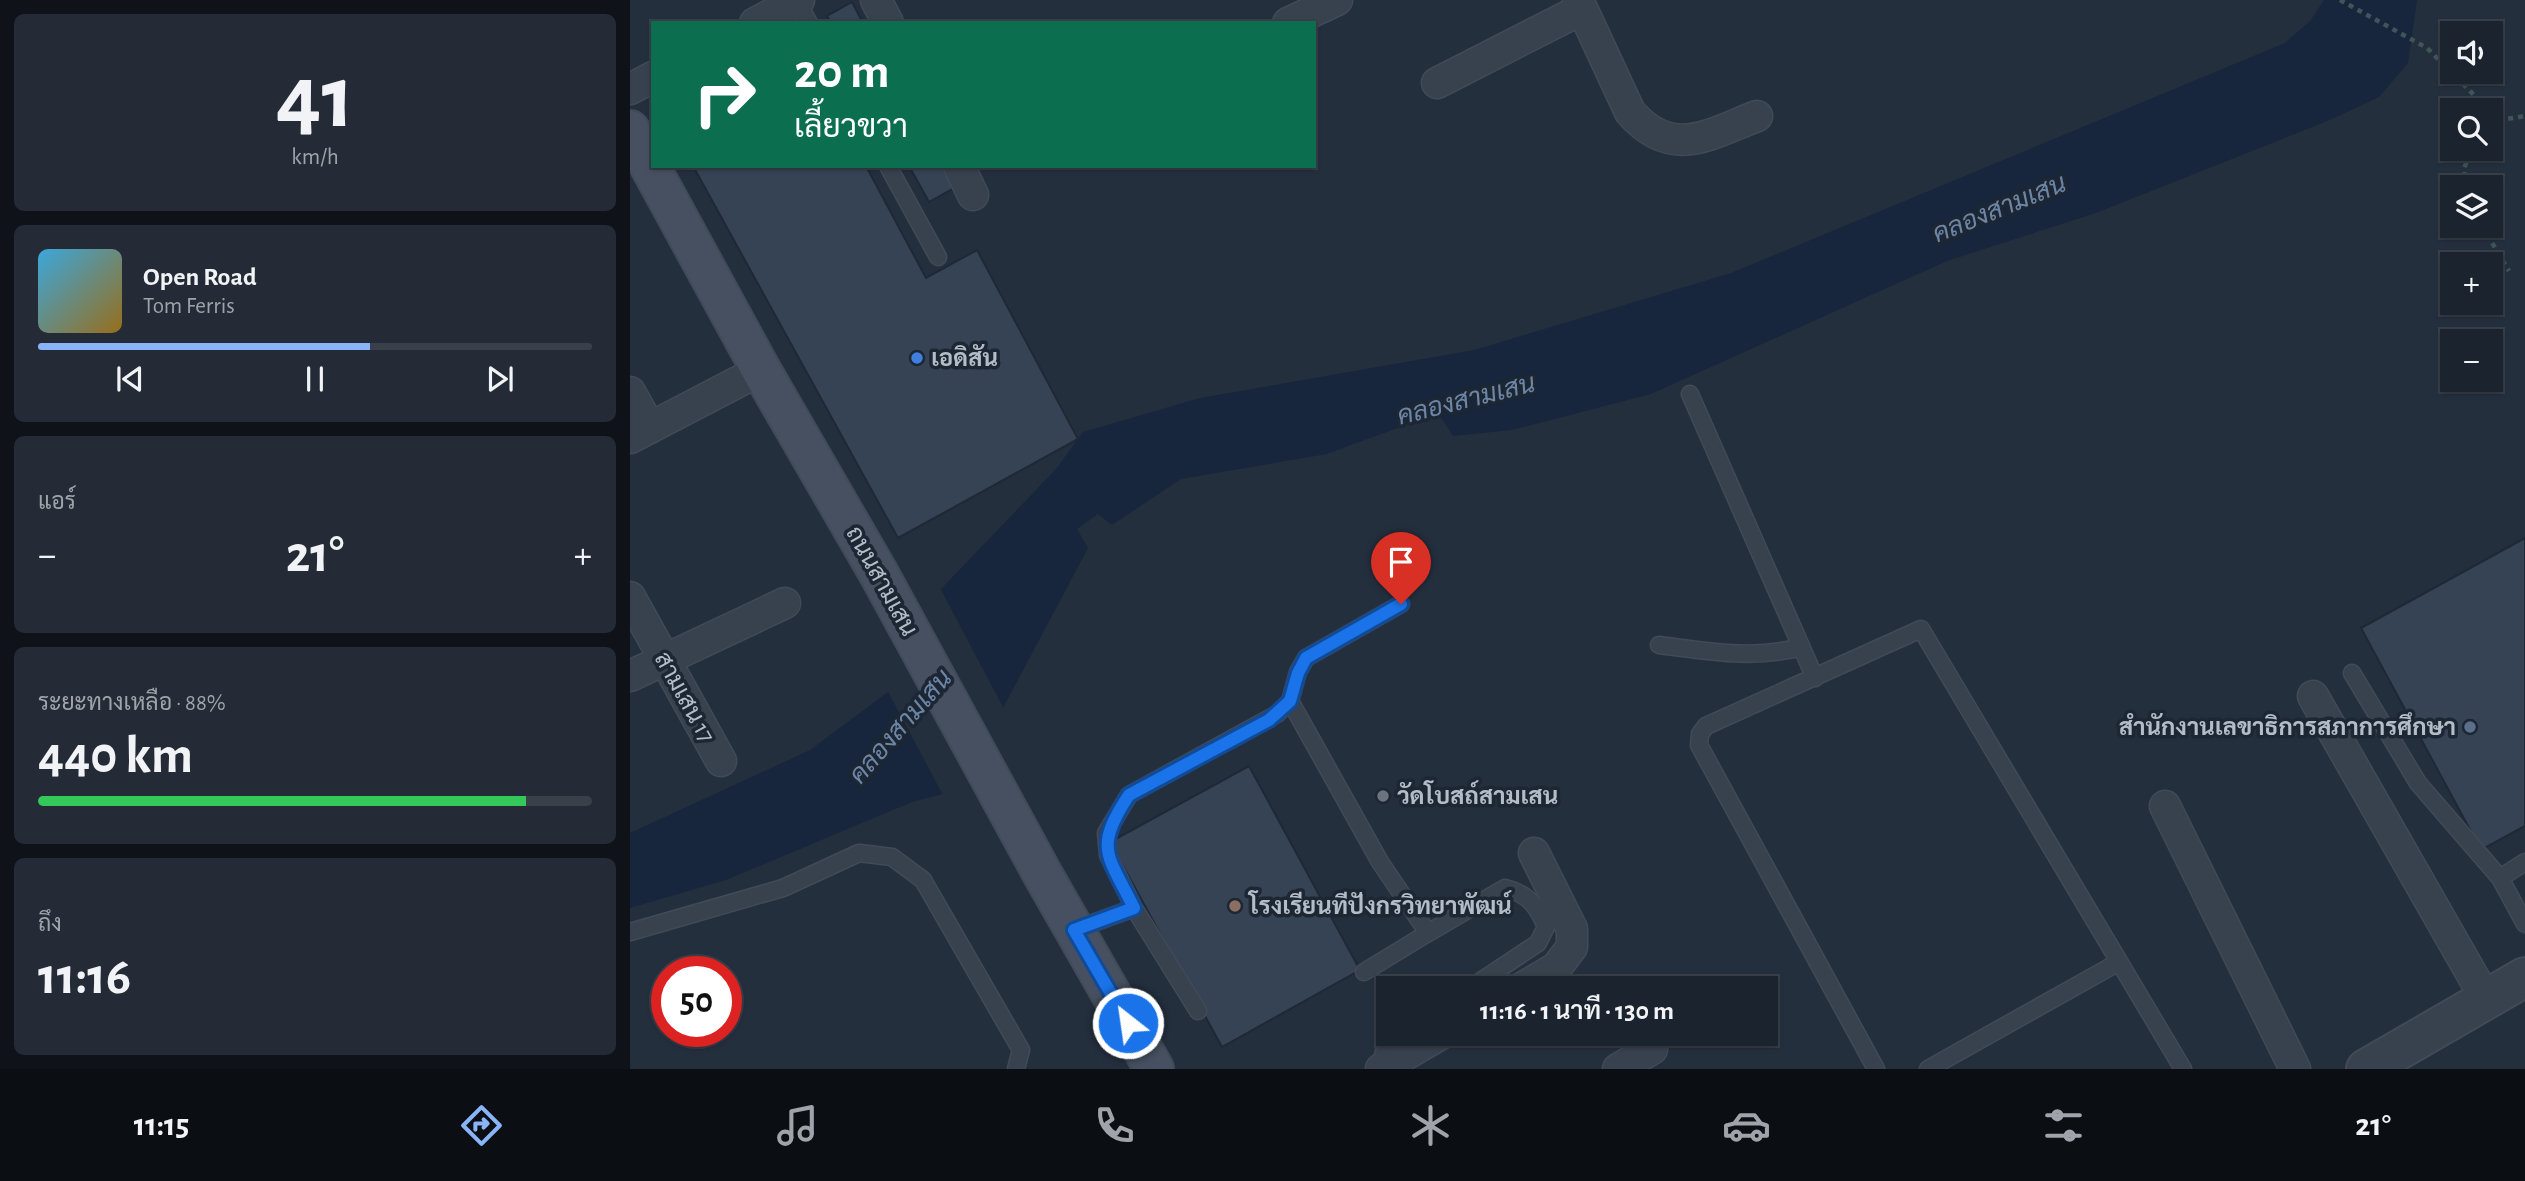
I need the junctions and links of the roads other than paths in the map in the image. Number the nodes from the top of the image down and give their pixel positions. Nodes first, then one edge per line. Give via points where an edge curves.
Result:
1 (798, 0) edge
2 (876, 0) edge
3 (1337, 0) edge
4 (1580, 4) edge
5 (759, 21) edge
6 (808, 21) edge
7 (887, 21) edge
8 (1292, 21) edge
9 (651, 78) edge
10 (1437, 83) dead end
11 (630, 89) edge
12 (1757, 116) dead end
13 (630, 130) edge
14 (889, 168) edge
15 (960, 168) edge
16 (973, 195) dead end
17 (938, 257) dead end
18 (761, 370) junction
19 (630, 392) edge
20 (1690, 394) dead end
21 (640, 433) edge
22 (630, 597) edge
23 (785, 603) dead end
24 (1401, 604) dead end
25 (1659, 645) dead end
26 (1801, 647) junction
27 (664, 659) junction
28 (2352, 673) dead end
29 (630, 676) edge
30 (1815, 678) junction
31 (2313, 696) dead end
32 (1290, 701) junction
33 (721, 761) dead end
34 (2165, 806) dead end
35 (1534, 853) dead end
36 (2525, 862) edge
37 (2500, 878) junction
38 (1134, 908) junction
39 (2525, 924) edge
40 (1074, 930) junction
41 (630, 932) edge
42 (1428, 933) junction
43 (2119, 961) junction
44 (1364, 972) dead end
45 (1488, 976) edge
46 (1542, 976) edge
47 (2525, 976) edge
48 (2486, 999) junction
49 (1198, 1011) dead end
50 (1386, 1046) edge
51 (1421, 1046) edge
52 (1652, 1049) dead end
53 (1383, 1068) edge
54 (1016, 1069) edge
55 (1154, 1069) edge
56 (1618, 1069) edge
57 (1876, 1069) edge
58 (1928, 1069) edge
59 (2183, 1069) edge
60 (2295, 1069) edge
61 (2366, 1069) edge

1 - 5 street
1 - 6 lane
2 - 7 street
3 - 8 street
4 - 10 street
4 - 12 street via 1630,112 1643,127 1690,142
9 - 11 street
13 - 18 main road, ถนนสามเสน
14 - 17 lane
15 - 16 street
18 - 21 street
18 - 40 main road, ถนนสามเสน
19 - 21 street
20 - 26 lane
22 - 27 street, สามเสน 17
23 - 27 street
24 - 32 lane via 1306,658
25 - 26 lane via 1773,655
26 - 30 lane
27 - 29 street
27 - 33 street, สามเสน 17
28 - 37 lane via 2418,783
30 - 43 lane via 1921,629
30 - 57 lane via 1706,726 1699,734 1699,745
31 - 48 street
32 - 38 lane via 1269,720 1129,795 1106,833 1108,855
32 - 42 lane via 1380,862
34 - 60 street
35 - 46 street via 1572,929 1572,947 1556,968
36 - 37 lane
37 - 39 lane
38 - 40 lane
38 - 49 lane
40 - 55 main road, ถนนสามเสน
41 - 54 lane via 783,888 859,853 892,857 923,880 1021,1050
42 - 44 lane
42 - 45 lane via 1505,888 1522,892 1538,907 1546,927 1538,943
43 - 58 lane
43 - 59 lane
47 - 48 street
48 - 61 street
50 - 53 lane
51 - 53 street
52 - 56 street

